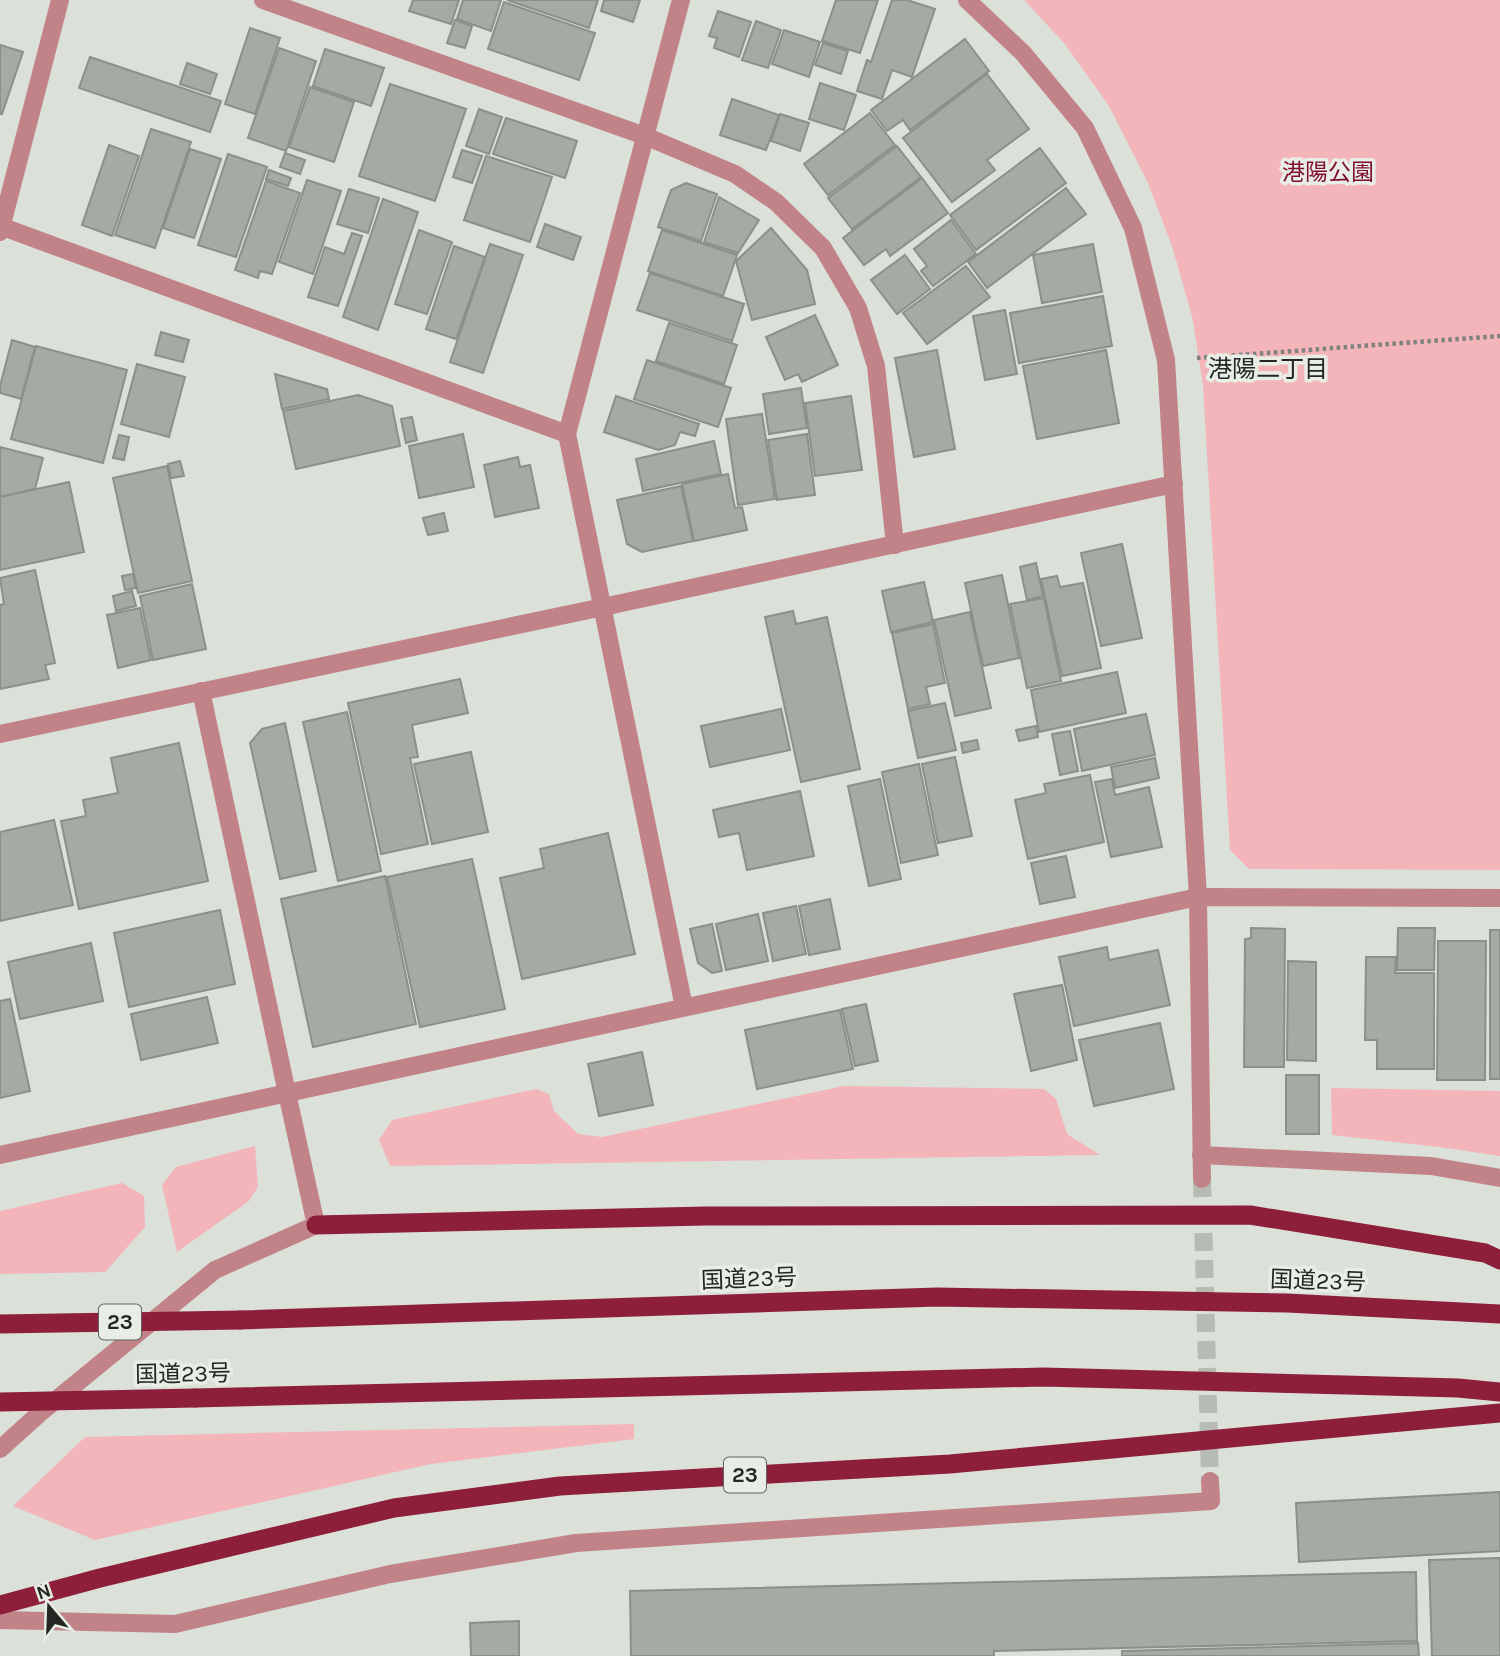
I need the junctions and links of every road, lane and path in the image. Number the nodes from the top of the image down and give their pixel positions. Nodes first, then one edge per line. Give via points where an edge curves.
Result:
1 (60, 0) edge
2 (262, 0) edge
3 (681, 0) edge
4 (967, 0) edge
5 (645, 136) junction
6 (0, 228) edge
7 (1500, 336) edge
8 (1166, 360) junction
9 (567, 434) junction
10 (1174, 484) junction
11 (895, 545) junction
12 (603, 607) junction
13 (201, 691) junction
14 (0, 734) edge
15 (1198, 897) junction
16 (1500, 898) edge
17 (684, 1007) junction
18 (287, 1093) junction
19 (0, 1155) edge
20 (1201, 1155) junction
21 (1500, 1178) edge
22 (1202, 1179) tunnel mouth
23 (316, 1225) junction
24 (1500, 1260) edge
25 (1500, 1314) edge
26 (0, 1324) edge
27 (1500, 1392) edge
28 (0, 1402) edge
29 (1500, 1413) edge
30 (0, 1448) edge
31 (1210, 1481) tunnel mouth
32 (0, 1605) edge
33 (0, 1620) edge

1 - 6 street
2 - 5 street
3 - 5 street
4 - 8 street via 1023,53 1085,128 1133,228
5 - 9 street
5 - 11 street via 735,174 776,202 823,248 859,308 876,366
6 - 9 street
7 - 8 path
8 - 10 street
9 - 12 street
10 - 11 street
10 - 15 street
11 - 12 street
12 - 13 street
12 - 17 street
13 - 14 street
13 - 18 street
15 - 16 street
15 - 17 street
15 - 20 street
17 - 18 street
18 - 19 street
18 - 23 street
20 - 21 street via 1431,1166
20 - 22 street
23 - 24 highway via 706,1216 1250,1215 1485,1253
23 - 30 street via 215,1270
25 - 26 highway, 国道23号 / 23, bridge via 1287,1303 937,1297
27 - 28 highway, 国道23号, bridge via 1043,1377
29 - 32 highway, 23 via 950,1464 547,1488 394,1508
31 - 33 street via 1210,1501 576,1543 390,1574 175,1625

